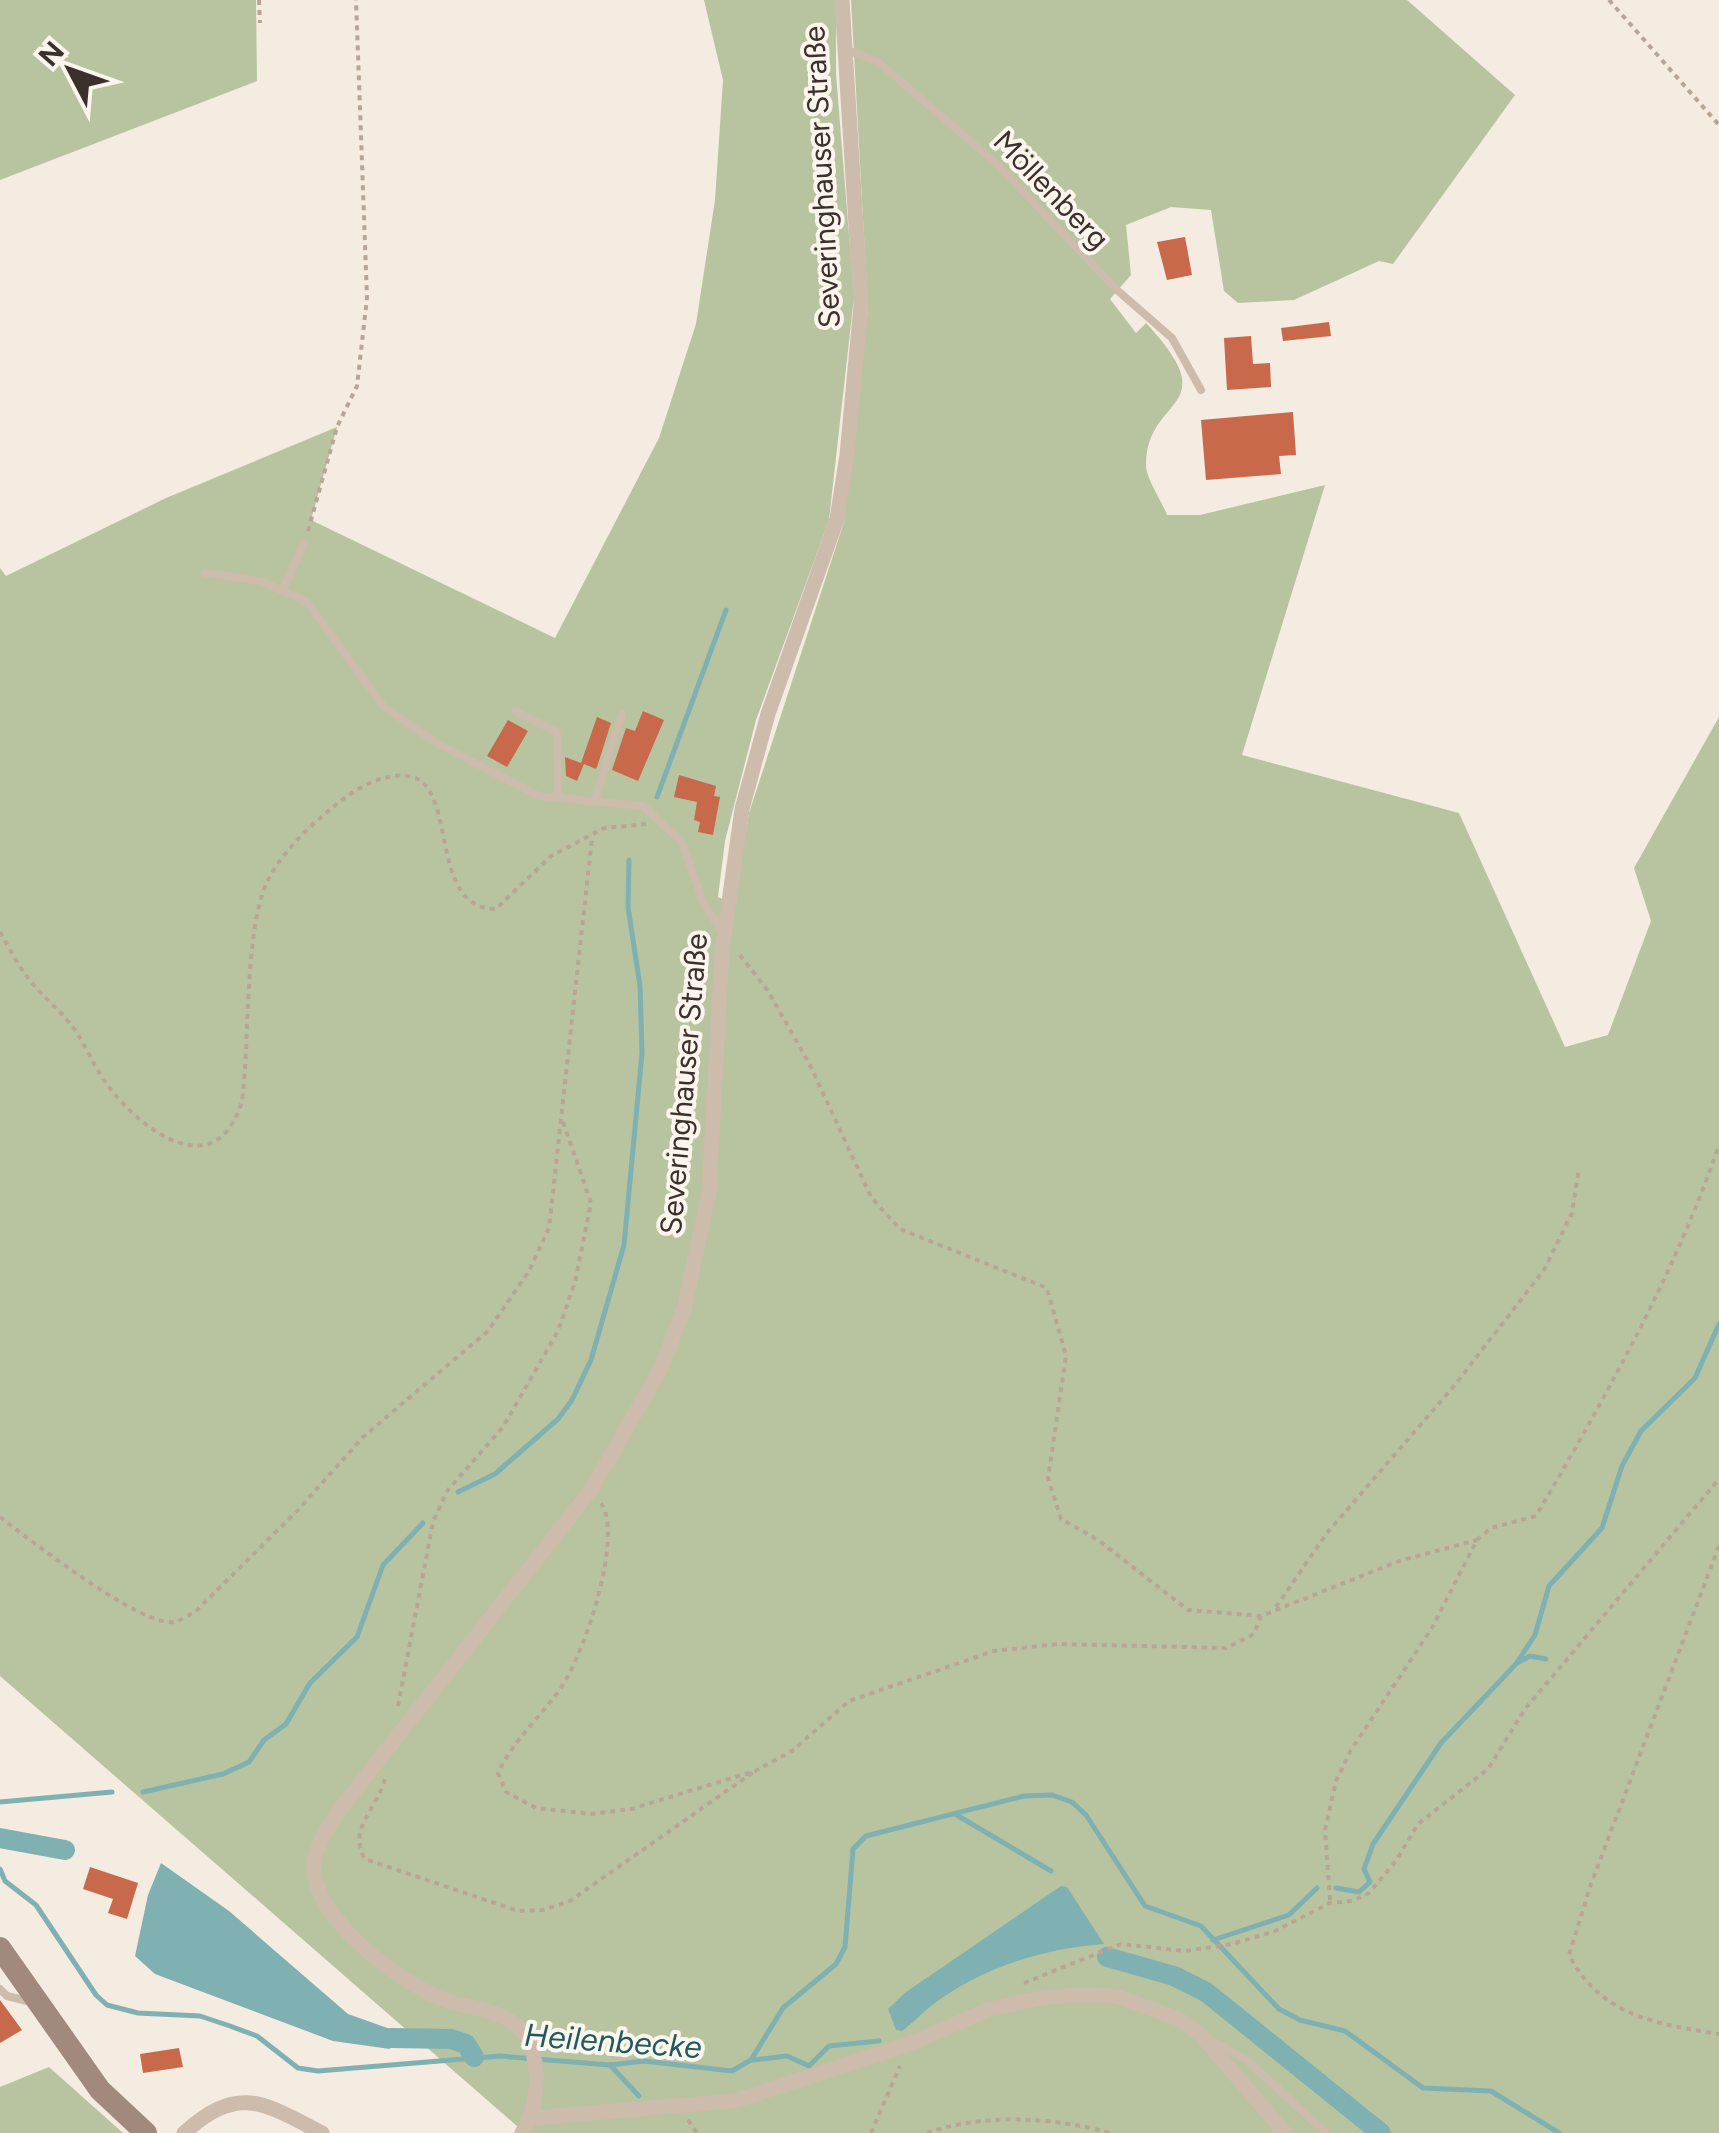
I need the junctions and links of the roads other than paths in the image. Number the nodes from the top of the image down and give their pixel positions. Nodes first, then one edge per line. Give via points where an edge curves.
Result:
1 (842, 0) edge
2 (843, 48) junction
3 (1201, 390) dead end
4 (304, 544) road end
5 (205, 573) dead end
6 (284, 588) junction
7 (515, 710) dead end
8 (622, 714) dead end
9 (558, 798) junction
10 (595, 800) junction
11 (724, 934) junction
12 (0, 1948) edge
13 (0, 1989) edge
14 (36, 2003) junction
15 (1201, 2035) junction
16 (532, 2118) junction
17 (146, 2133) edge
18 (184, 2133) edge
19 (322, 2133) edge
20 (522, 2133) edge
21 (1285, 2133) edge
22 (1326, 2133) edge

1 - 2 street, Severinghauser Straße
2 - 3 lane, Möllenberg via 877,62 997,164 1116,290 1172,338
2 - 11 street, Severinghauser Straße via 860,276 847,455 837,518 742,809
4 - 6 lane
5 - 6 lane
6 - 9 lane via 318,614 384,707 495,774
7 - 9 lane via 557,732
8 - 10 lane
9 - 10 lane
10 - 11 lane via 637,804 661,820 682,842 703,902
11 - 16 street, Severinghauser Straße via 709,1192 697,1260 661,1368 591,1490 324,1834 314,1869 318,1892 340,1923 407,1981 510,2021 529,2043 537,2081
12 - 14 main road
13 - 14 lane
14 - 17 main road via 100,2090
15 - 16 street via 1155,2007 1116,1996 1045,1997 987,2010 910,2044 734,2102
15 - 21 street
15 - 22 lane via 1246,2060
16 - 20 street, Severinghauser Straße
18 - 19 street via 210,2110 244,2100

